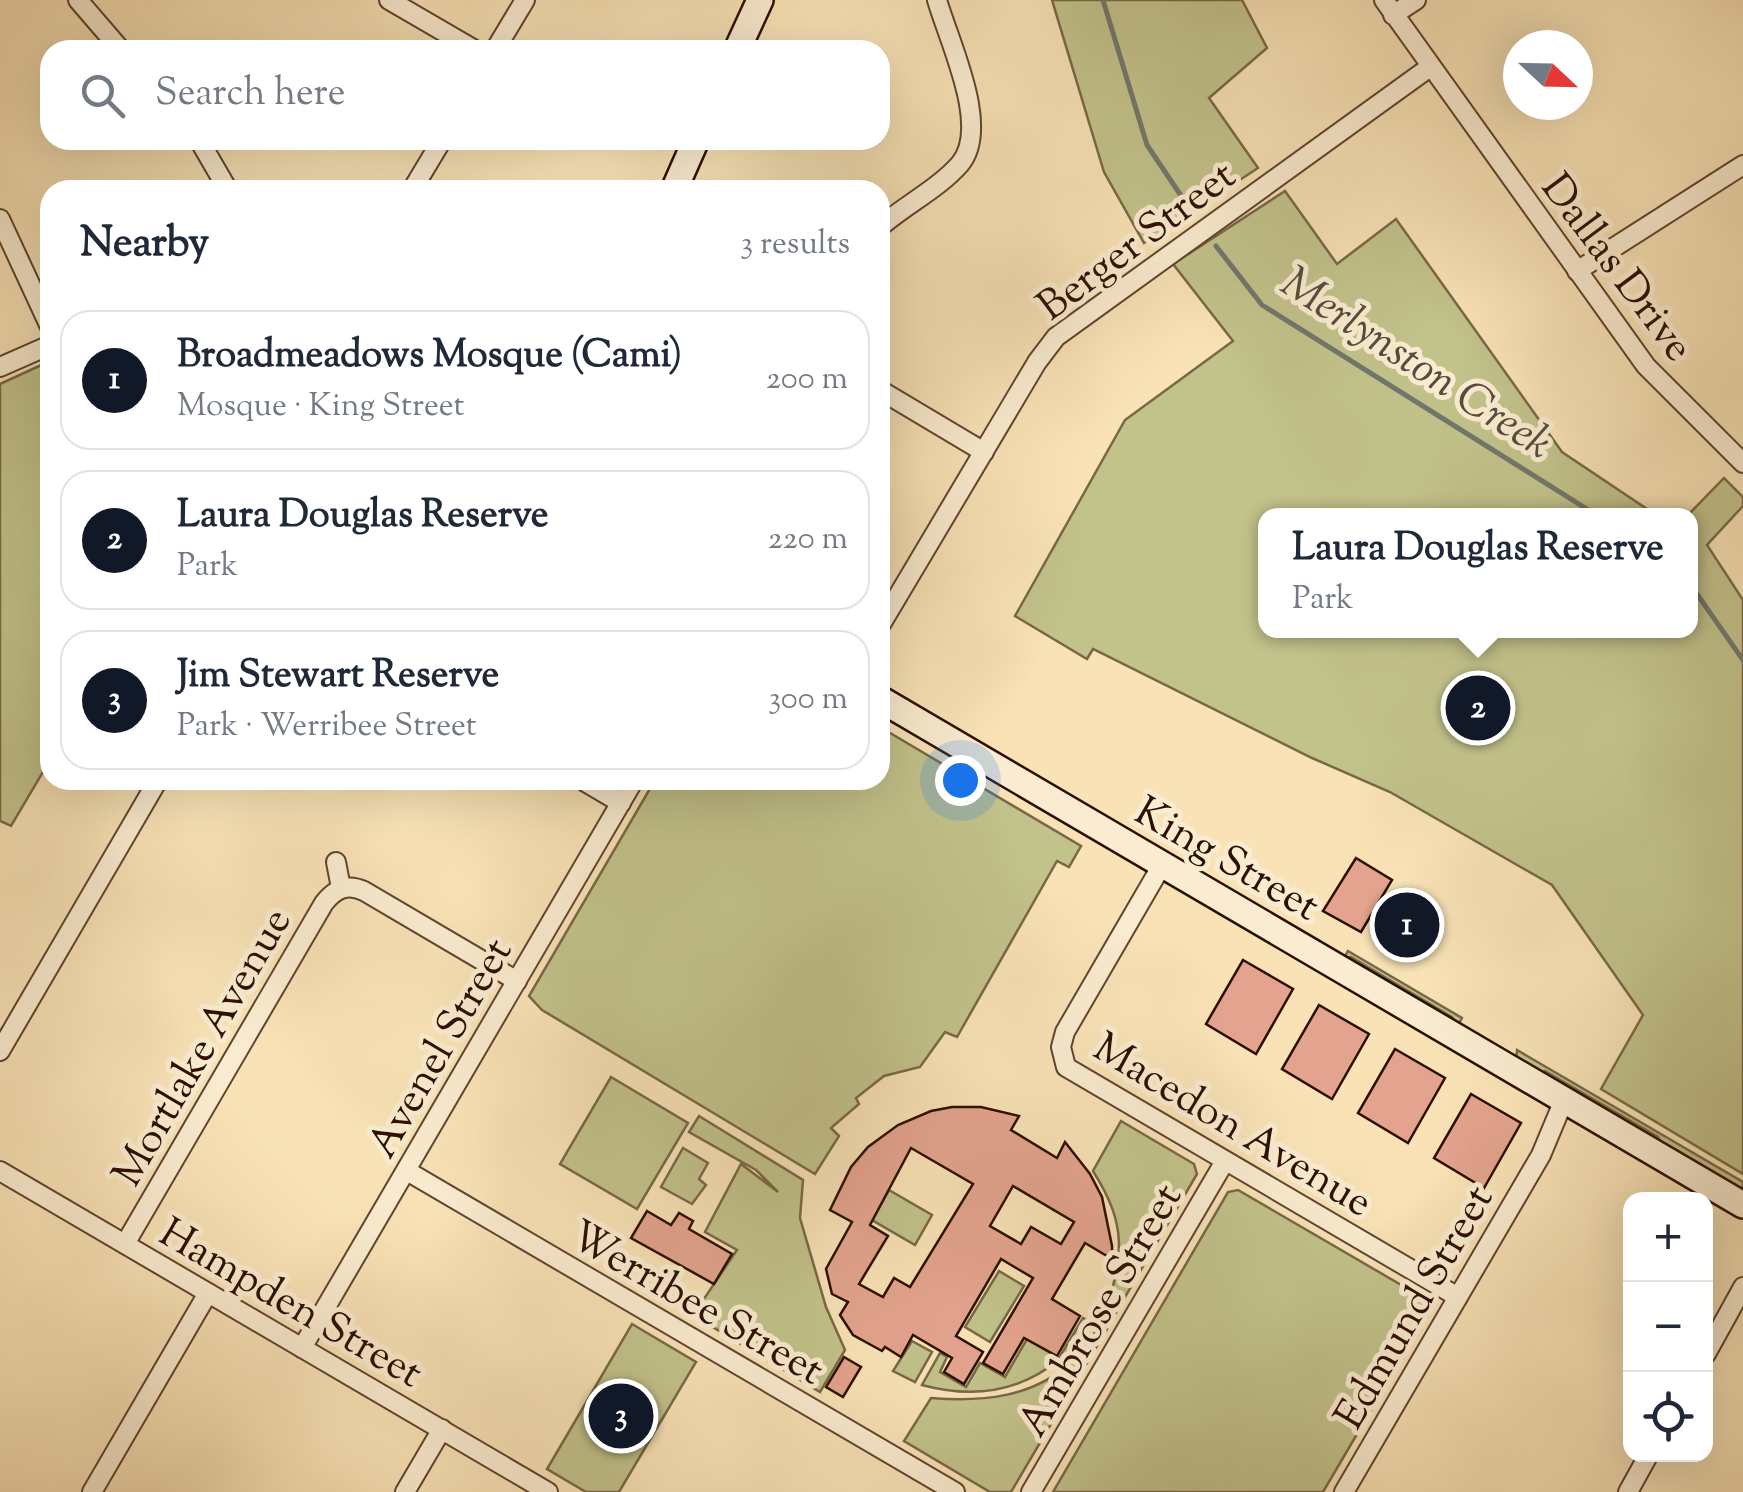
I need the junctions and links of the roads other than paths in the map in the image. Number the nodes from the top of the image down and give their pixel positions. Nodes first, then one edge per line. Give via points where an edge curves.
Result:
1 (78, 0) edge
2 (388, 0) edge
3 (525, 0) edge
4 (760, 0) edge
5 (936, 0) edge
6 (1416, 0) edge
7 (1388, 7) edge
8 (113, 40) edge
9 (458, 40) edge
10 (502, 40) edge
11 (741, 40) edge
12 (1430, 67) junction
13 (205, 150) edge
14 (436, 150) edge
15 (692, 150) edge
16 (1743, 165) edge
17 (222, 180) edge
18 (418, 180) edge
19 (678, 180) edge
20 (0, 219) edge
21 (890, 219) edge
22 (1577, 270) junction
23 (40, 305) edge
24 (40, 349) edge
25 (0, 366) edge
26 (890, 396) edge
27 (984, 452) junction
28 (1743, 463) edge
29 (890, 609) edge
30 (890, 706) edge
31 (152, 790) edge
32 (599, 790) edge
33 (628, 790) edge
34 (621, 803) junction
35 (336, 862) dead end
36 (1162, 865) junction
37 (340, 888) junction
38 (517, 980) junction
39 (0, 1051) edge
40 (1571, 1104) junction
41 (1225, 1161) junction
42 (0, 1171) edge
43 (407, 1171) junction
44 (1743, 1205) edge
45 (125, 1244) junction
46 (1743, 1287) edge
47 (208, 1293) junction
48 (1458, 1297) junction
49 (1713, 1341) edge
50 (302, 1348) junction
51 (442, 1429) junction
52 (1645, 1462) edge
53 (92, 1492) edge
54 (405, 1492) edge
55 (548, 1492) edge
56 (955, 1492) edge
57 (1031, 1492) edge
58 (1344, 1492) edge
59 (1628, 1492) edge

1 - 8 street
2 - 9 street
3 - 10 street
4 - 11 street
5 - 21 street via 974,134 956,168
6 - 7 street
7 - 12 street, Dallas Drive
12 - 22 street, Dallas Drive
12 - 27 street, Berger Street via 1056,337
13 - 17 street
14 - 18 street
15 - 19 street
16 - 22 street
20 - 23 street
22 - 28 street, Dallas Drive via 1656,379
24 - 25 street
26 - 27 street
27 - 29 street, Berger Street
30 - 36 street, King Street
31 - 39 street
32 - 34 street
33 - 34 street, Avenel Street
34 - 38 street, Avenel Street
35 - 37 street, Mortlake Avenue
36 - 40 street, King Street
36 - 41 street, Macedon Avenue via 1065,1032 1062,1055 1075,1074
37 - 38 street, Mortlake Avenue via 364,891
37 - 45 street, Mortlake Avenue via 324,903
38 - 43 street, Avenel Street
40 - 44 street, King Street
40 - 48 street, Edmund Street
41 - 48 street, Macedon Avenue
41 - 57 street, Ambrose Street
42 - 45 street, Hampden Street
43 - 50 street, Avenel Street
43 - 56 street, Werribee Street
45 - 47 street, Hampden Street
46 - 49 street
47 - 50 street, Hampden Street
47 - 53 street
48 - 58 street, Edmund Street
50 - 51 street, Hampden Street
51 - 54 street
51 - 55 street, Hampden Street
52 - 59 street

